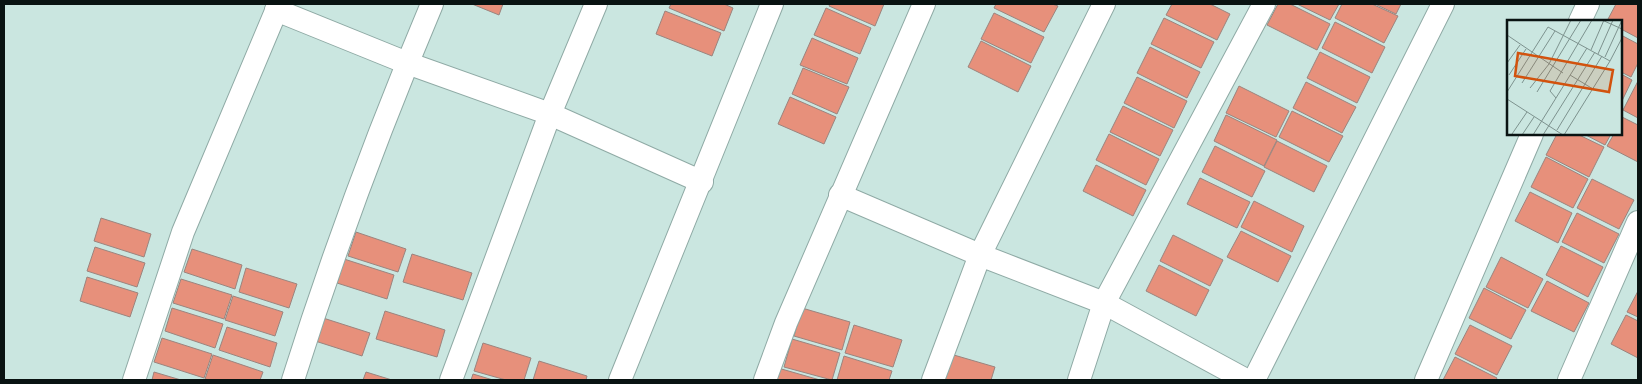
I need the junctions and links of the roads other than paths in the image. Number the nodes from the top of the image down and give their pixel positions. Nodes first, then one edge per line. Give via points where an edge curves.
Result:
1 (432, 4) edge
2 (596, 4) edge
3 (772, 4) edge
4 (924, 4) edge
5 (1104, 4) edge
6 (1264, 4) edge
7 (1443, 4) edge
8 (1588, 4) edge
9 (277, 7) edge
10 (1580, 20) edge
11 (407, 63) junction
12 (550, 114) junction
13 (1532, 135) edge
14 (702, 182) junction
15 (840, 194) junction
16 (1638, 222) edge
17 (980, 255) junction
18 (1104, 303) junction
19 (134, 380) edge
20 (293, 380) edge
21 (451, 380) edge
22 (620, 380) edge
23 (765, 380) edge
24 (933, 380) edge
25 (1079, 380) edge
26 (1246, 380) edge
27 (1254, 380) edge
28 (1426, 380) edge
29 (1569, 380) edge

1 - 11 street
2 - 12 street
3 - 14 street
4 - 15 street
5 - 17 street
6 - 18 street
7 - 27 street
8 - 10 street
9 - 11 street
9 - 19 street via 184,232
11 - 12 street
11 - 20 street via 323,285
12 - 14 street
12 - 21 street
13 - 28 street
14 - 22 street
15 - 17 street
15 - 23 street
16 - 29 street
17 - 18 street
17 - 24 street
18 - 25 street
18 - 26 street

